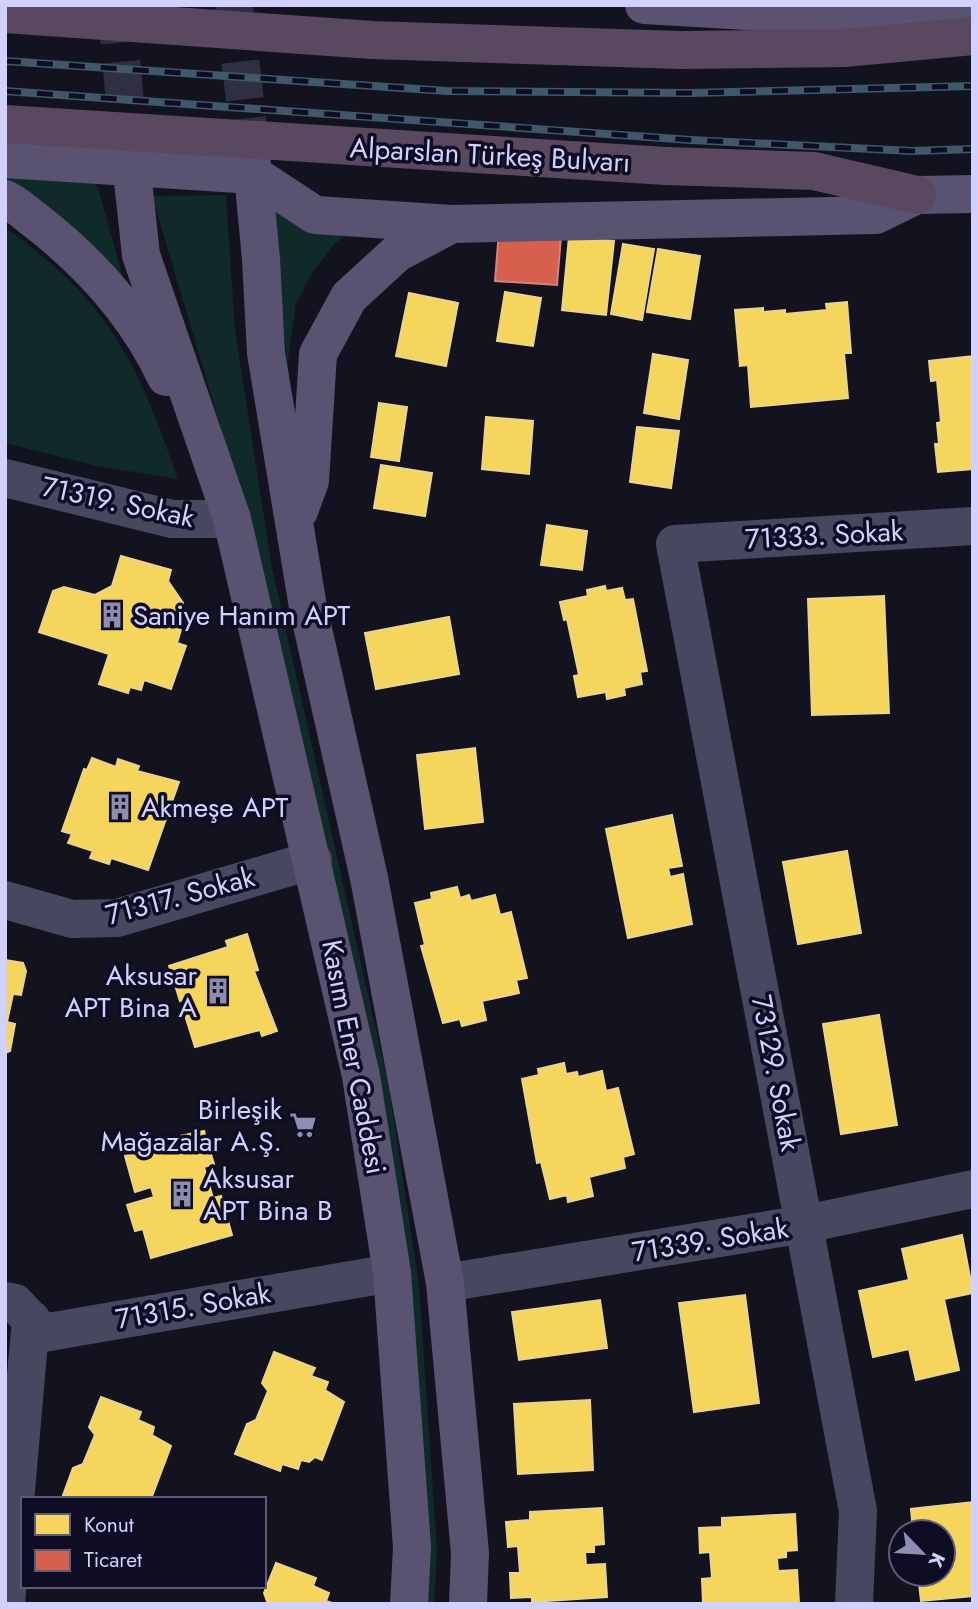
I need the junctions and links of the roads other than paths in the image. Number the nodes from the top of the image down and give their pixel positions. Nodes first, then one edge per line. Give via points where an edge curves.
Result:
1 (644, 5) edge
2 (5, 15) edge
3 (973, 24) edge
4 (973, 36) edge
5 (5, 124) edge
6 (131, 155) junction
7 (5, 159) edge
8 (252, 164) junction
9 (973, 194) edge
10 (917, 195) junction
11 (5, 200) edge
12 (452, 225) junction
13 (5, 478) edge
14 (232, 519) junction
15 (295, 524) junction
16 (973, 526) edge
17 (675, 544) joint
18 (313, 860) junction
19 (5, 900) edge
20 (973, 1189) edge
21 (805, 1224) junction
22 (392, 1273) junction
23 (445, 1283) junction
24 (18, 1310) edge
25 (6, 1604) edge
26 (409, 1604) edge
27 (467, 1604) edge
28 (854, 1604) edge

1 - 3 main road
2 - 4 highway, bridge via 372,40 681,50 844,48
5 - 10 highway, Alparslan Türkeş Bulvarı, bridge via 666,166 814,171
6 - 7 main road
6 - 8 main road
6 - 14 main road via 141,255
8 - 12 main road via 315,215
8 - 15 main road, Kasım Ener Caddesi via 265,353
9 - 10 main road, Alparslan Türkeş Bulvarı
10 - 12 main road via 876,215
11 - 14 main road via 57,237 116,295 156,357
12 - 15 main road via 397,253 349,297 318,354 310,481
13 - 14 street, 71319. Sokak via 172,519
14 - 18 main road, Kasım Ener Caddesi
15 - 23 main road, Kasım Ener Caddesi
16 - 17 street, 71333. Sokak
17 - 21 street, 73129. Sokak
18 - 19 street, 71317. Sokak via 117,918 72,919
18 - 22 main road, Kasım Ener Caddesi via 361,1076
20 - 21 street, 71339. Sokak
21 - 23 street, 71339. Sokak
21 - 28 street, 73129. Sokak via 858,1511
22 - 24 street, 71315. Sokak via 43,1333
22 - 26 main road, Kasım Ener Caddesi via 412,1547
23 - 27 main road, Kasım Ener Caddesi via 470,1553
24 - 25 street

